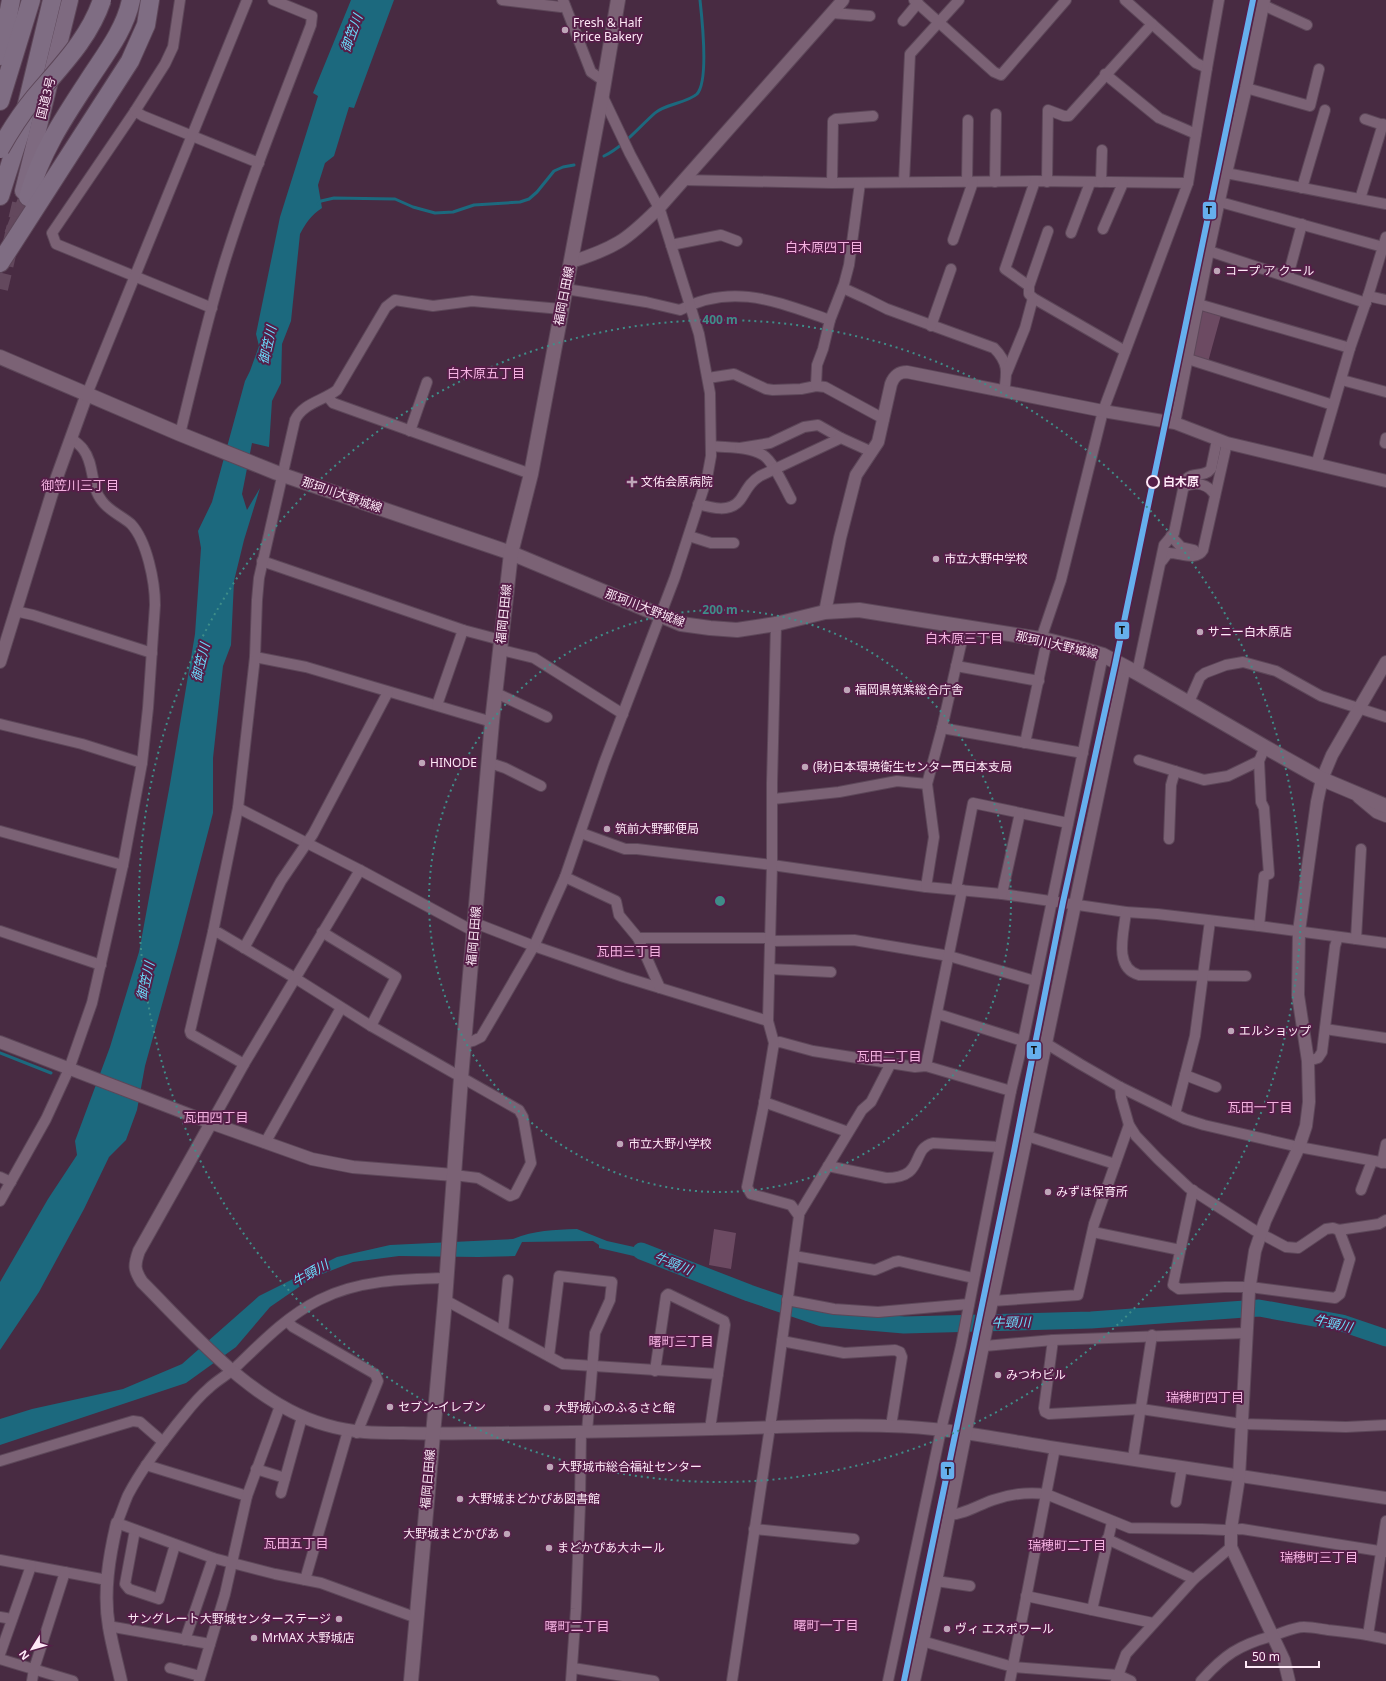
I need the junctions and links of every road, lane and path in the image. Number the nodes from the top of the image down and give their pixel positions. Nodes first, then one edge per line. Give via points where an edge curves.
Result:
1 (11, 0) edge
2 (31, 0) edge
3 (52, 0) edge
4 (70, 0) edge
5 (102, 0) edge
6 (131, 0) edge
7 (150, 0) edge
8 (180, 0) edge
9 (246, 0) edge
10 (502, 0) edge
11 (618, 0) edge
12 (843, 0) edge
13 (959, 0) edge
14 (1066, 0) edge
15 (1125, 0) edge
16 (1219, 0) edge
17 (279, 1) edge
18 (916, 2) edge
19 (1263, 2) edge
20 (564, 3) edge
21 (832, 13) junction
22 (870, 16) dead end
23 (903, 21) dead end
24 (940, 22) junction
25 (1152, 24) junction
26 (1307, 25) dead end
27 (5, 56) edge
28 (1206, 68) junction
29 (1319, 69) dead end
30 (1105, 74) junction
31 (603, 88) junction
32 (1246, 88) junction
33 (0, 101) edge
34 (1325, 110) dead end
35 (135, 111) junction
36 (996, 114) dead end
37 (873, 116) dead end
38 (1366, 119) dead end
39 (968, 120) dead end
40 (1384, 125) edge
41 (1196, 134) junction
42 (191, 136) junction
43 (0, 149) edge
44 (1102, 150) dead end
45 (259, 163) junction
46 (1226, 173) junction
47 (683, 180) junction
48 (904, 182) junction
49 (970, 182) junction
50 (995, 182) junction
51 (1035, 182) junction
52 (1047, 182) junction
53 (1101, 182) junction
54 (832, 183) junction
55 (860, 183) junction
56 (1090, 183) junction
57 (1123, 183) junction
58 (1188, 183) junction
59 (1302, 188) junction
60 (0, 196) edge
61 (25, 196) joint
62 (1360, 198) junction
63 (1220, 202) junction
64 (1386, 204) edge
65 (659, 208) junction
66 (1302, 224) junction
67 (1103, 229) dead end
68 (1048, 231) dead end
69 (1071, 234) dead end
70 (1386, 237) edge
71 (953, 240) dead end
72 (737, 241) dead end
73 (671, 245) junction
74 (1383, 247) junction
75 (1209, 251) junction
76 (571, 262) junction
77 (0, 263) edge
78 (951, 268) dead end
79 (1288, 276) junction
80 (134, 277) junction
81 (1029, 286) junction
82 (843, 288) junction
83 (566, 289) junction
84 (1033, 298) junction
85 (1367, 299) junction
86 (1386, 300) edge
87 (1198, 304) junction
88 (690, 305) junction
89 (212, 308) junction
90 (561, 309) junction
91 (830, 320) junction
92 (931, 326) junction
93 (1350, 348) junction
94 (1125, 351) junction
95 (0, 357) edge
96 (1188, 359) junction
97 (1007, 372) junction
98 (708, 378) junction
99 (1342, 380) junction
100 (427, 382) dead end
101 (816, 386) junction
102 (1004, 392) junction
103 (1386, 392) edge
104 (87, 394) junction
105 (328, 397) junction
106 (1333, 405) junction
107 (1103, 411) junction
108 (884, 419) junction
109 (1175, 423) junction
110 (410, 431) junction
111 (180, 434) junction
112 (841, 438) junction
113 (72, 439) junction
114 (1222, 442) junction
115 (711, 446) junction
116 (740, 448) junction
117 (872, 452) junction
118 (1316, 465) junction
119 (774, 469) junction
120 (280, 474) junction
121 (531, 474) junction
122 (1386, 482) edge
123 (1184, 487) junction
124 (1215, 495) junction
125 (791, 499) dead end
126 (698, 504) junction
127 (689, 536) junction
128 (1171, 536) junction
129 (1205, 542) junction
130 (734, 543) dead end
131 (511, 553) junction
132 (262, 561) junction
133 (1160, 565) junction
134 (15, 611) junction
135 (825, 612) junction
136 (661, 616) junction
137 (776, 624) junction
138 (965, 627) junction
139 (463, 630) junction
140 (1044, 640) junction
141 (501, 645) junction
142 (152, 653) junction
143 (1103, 655) junction
144 (255, 657) junction
145 (0, 662) edge
146 (1386, 662) edge
147 (956, 666) junction
148 (1131, 669) junction
149 (1039, 681) junction
150 (388, 692) junction
151 (496, 694) junction
152 (1189, 702) junction
153 (437, 705) junction
154 (1358, 708) junction
155 (623, 714) junction
156 (547, 717) dead end
157 (1386, 717) edge
158 (492, 722) junction
159 (0, 724) edge
160 (942, 728) junction
161 (1025, 743) junction
162 (1265, 747) junction
163 (1083, 752) junction
164 (1139, 760) dead end
165 (1259, 761) junction
166 (142, 763) junction
167 (490, 763) junction
168 (1175, 771) junction
169 (1322, 778) junction
170 (927, 784) junction
171 (541, 786) dead end
172 (1349, 791) junction
173 (773, 799) junction
174 (1386, 800) edge
175 (1386, 806) edge
176 (238, 808) junction
177 (1020, 813) junction
178 (1386, 817) edge
179 (1068, 823) junction
180 (0, 831) edge
181 (581, 833) junction
182 (1169, 839) dead end
183 (308, 843) junction
184 (1361, 849) dead end
185 (123, 865) junction
186 (772, 865) junction
187 (360, 870) junction
188 (565, 877) junction
189 (926, 887) junction
190 (959, 890) junction
191 (1002, 894) junction
192 (1051, 901) junction
193 (1075, 904) junction
194 (1126, 912) junction
195 (1210, 921) junction
196 (1259, 926) junction
197 (475, 927) junction
198 (0, 931) edge
199 (1299, 931) junction
200 (213, 932) junction
201 (322, 932) junction
202 (1338, 937) junction
203 (638, 938) junction
204 (770, 939) junction
205 (1356, 940) junction
206 (1386, 943) edge
207 (534, 946) junction
208 (244, 948) junction
209 (949, 956) junction
210 (101, 965) junction
211 (770, 969) junction
212 (831, 972) dead end
213 (1204, 975) junction
214 (1246, 976) dead end
215 (295, 978) junction
216 (1035, 981) junction
217 (660, 988) junction
218 (341, 1008) junction
219 (938, 1014) junction
220 (768, 1021) junction
221 (371, 1026) junction
222 (1325, 1029) junction
223 (1386, 1038) edge
224 (1023, 1041) junction
225 (0, 1042) edge
226 (465, 1043) junction
227 (774, 1043) junction
228 (1047, 1044) junction
229 (1308, 1061) junction
230 (891, 1063) junction
231 (244, 1064) junction
232 (926, 1066) junction
233 (70, 1069) junction
234 (1185, 1075) junction
235 (462, 1078) junction
236 (1120, 1087) junction
237 (1216, 1087) dead end
238 (1011, 1091) junction
239 (764, 1102) junction
240 (1175, 1114) junction
241 (211, 1123) junction
242 (1129, 1125) junction
243 (848, 1132) junction
244 (1027, 1136) junction
245 (265, 1143) junction
246 (1386, 1144) edge
247 (1000, 1147) junction
248 (1299, 1147) junction
249 (1372, 1161) junction
250 (1384, 1163) edge
251 (1115, 1164) junction
252 (828, 1166) junction
253 (454, 1175) junction
254 (0, 1177) edge
255 (11, 1182) junction
256 (1193, 1190) junction
257 (1361, 1190) dead end
258 (0, 1201) edge
259 (799, 1214) junction
260 (1386, 1220) edge
261 (1339, 1230) junction
262 (1093, 1232) junction
263 (1260, 1234) junction
264 (1180, 1250) junction
265 (794, 1256) junction
266 (447, 1278) junction
267 (973, 1278) junction
268 (508, 1280) dead end
269 (1250, 1289) junction
270 (445, 1300) junction
271 (787, 1300) junction
272 (992, 1301) junction
273 (969, 1304) junction
274 (287, 1321) junction
275 (503, 1331) junction
276 (1247, 1332) junction
277 (1152, 1335) junction
278 (782, 1339) junction
279 (1053, 1340) junction
280 (984, 1346) junction
281 (549, 1356) junction
282 (593, 1366) junction
283 (230, 1368) junction
284 (655, 1371) junction
285 (718, 1374) junction
286 (280, 1406) junction
287 (1141, 1409) junction
288 (302, 1417) junction
289 (1242, 1424) junction
290 (1386, 1425) edge
291 (891, 1426) junction
292 (770, 1427) junction
293 (710, 1429) junction
294 (941, 1430) junction
295 (584, 1431) junction
296 (352, 1432) junction
297 (432, 1434) junction
298 (966, 1434) junction
299 (163, 1442) junction
300 (1055, 1448) junction
301 (1133, 1458) junction
302 (0, 1462) edge
303 (146, 1465) junction
304 (1182, 1467) junction
305 (256, 1470) junction
306 (1239, 1477) junction
307 (284, 1478) junction
308 (280, 1493) dead end
309 (1046, 1494) junction
310 (247, 1496) junction
311 (1386, 1498) edge
312 (1176, 1502) dead end
313 (949, 1515) junction
314 (1386, 1521) edge
315 (1112, 1522) junction
316 (117, 1523) junction
317 (754, 1529) junction
318 (1231, 1529) junction
319 (135, 1530) junction
320 (854, 1539) dead end
321 (1106, 1539) junction
322 (175, 1545) junction
323 (1231, 1546) junction
324 (1384, 1552) edge
325 (213, 1558) junction
326 (0, 1560) edge
327 (231, 1563) junction
328 (31, 1566) junction
329 (65, 1572) junction
330 (1194, 1579) junction
331 (107, 1580) junction
332 (305, 1580) junction
333 (936, 1581) junction
334 (970, 1586) dead end
335 (1026, 1596) junction
336 (1092, 1610) junction
337 (0, 1617) edge
338 (417, 1618) junction
339 (12, 1619) junction
340 (1153, 1623) junction
341 (108, 1626) junction
342 (1368, 1635) junction
343 (1273, 1636) junction
344 (1386, 1639) edge
345 (185, 1640) junction
346 (922, 1641) junction
347 (210, 1644) junction
348 (0, 1654) edge
349 (0, 1659) edge
350 (1013, 1667) junction
351 (34, 1668) junction
352 (170, 1668) dead end
353 (573, 1668) junction
354 (199, 1679) edge
355 (1119, 1679) edge
356 (32, 1681) edge
357 (73, 1681) edge
358 (122, 1681) edge
359 (411, 1681) edge
360 (571, 1681) edge
361 (654, 1681) edge
362 (732, 1681) edge
363 (888, 1681) edge
364 (914, 1681) edge
365 (1010, 1681) edge
366 (1131, 1681) edge
367 (1201, 1681) edge
368 (1289, 1681) edge

1 - 27 highway
2 - 27 highway
3 - 60 highway via 20,133
4 - 61 highway, 国道3号
5 - 43 highway, bridge via 91,26 80,43 21,115
6 - 61 highway via 114,42 56,131
7 - 77 highway via 146,25 130,61
8 - 35 street via 173,47
9 - 42 street
10 - 20 street via 561,7
11 - 31 main road, 福岡日田線
12 - 21 street
13 - 24 street
14 - 24 street via 1001,75 994,72
15 - 25 street
16 - 28 street
17 - 45 street via 312,16 311,25
18 - 23 street
18 - 24 street
19 - 26 street
19 - 32 street
20 - 31 street via 591,72
21 - 22 street
21 - 47 street
24 - 48 street via 910,54
25 - 28 street via 1196,63
25 - 30 street
27 - 33 highway
28 - 41 street
29 - 32 street via 1310,106
30 - 41 street via 1159,118
30 - 52 street via 1069,116 1048,110
31 - 65 street via 625,142
31 - 76 main road, 福岡日田線
32 - 46 street
34 - 59 street
35 - 42 street
35 - 80 street via 52,233 56,244
36 - 50 street
37 - 54 street via 836,118 833,121
38 - 40 street
39 - 49 street
40 - 62 street
41 - 58 street
42 - 45 street
42 - 80 street
44 - 53 street
45 - 89 street
46 - 59 street
46 - 63 street
47 - 54 street
47 - 65 street
48 - 49 street
48 - 55 street
49 - 50 street
49 - 71 street
50 - 51 street
51 - 52 street
51 - 81 street via 1005,269
52 - 56 street
53 - 56 street
53 - 57 street
54 - 55 street
55 - 82 street via 849,266
56 - 69 street
57 - 58 street
57 - 67 street
58 - 94 street
59 - 62 street
62 - 64 street
63 - 66 street
63 - 75 street
65 - 73 street
65 - 76 street via 619,242
66 - 74 street
66 - 79 street
68 - 81 street
70 - 74 street
72 - 73 street via 721,235
73 - 88 street
74 - 85 street
75 - 79 street
75 - 87 street
76 - 83 main road, 福岡日田線
78 - 92 street
79 - 85 street
80 - 89 street
80 - 104 street
81 - 84 street via 1029,294
82 - 91 street
82 - 92 street
83 - 88 street via 680,310
83 - 90 main road, 福岡日田線
84 - 94 street
84 - 97 street via 1025,328
85 - 86 street
85 - 93 street
87 - 93 street
87 - 96 street
88 - 91 street via 720,296 753,296
88 - 98 street
89 - 111 street
90 - 105 street via 472,300 433,306 395,300 386,307 337,390
90 - 121 main road, 福岡日田線
91 - 101 street via 817,365
92 - 97 street via 994,348 999,353
93 - 99 street
94 - 107 street
95 - 104 main road, 那珂川大野城線
96 - 106 street
96 - 109 street
97 - 102 street
98 - 101 street via 734,374 773,390
98 - 115 street
99 - 103 street
99 - 106 street
100 - 110 street
101 - 108 street via 825,387
102 - 107 street
102 - 108 street via 907,372 899,373 891,384
104 - 111 main road, 那珂川大野城線
104 - 113 street
105 - 110 street via 333,403
105 - 120 street via 305,407 298,414
106 - 118 street
107 - 109 street
107 - 140 street
108 - 117 street via 878,442
109 - 114 street
110 - 121 street
111 - 120 main road, 那珂川大野城線
112 - 116 street via 818,425 804,427 770,443
112 - 117 street
112 - 119 street
113 - 134 street via 57,477
113 - 142 street via 87,455 101,501 131,524 144,546 155,589
114 - 118 street
114 - 123 street via 1212,469 1206,474 1187,477
114 - 124 street
115 - 116 street
115 - 126 street via 707,478
116 - 119 street via 763,455
117 - 135 street via 856,475
118 - 122 street
119 - 125 street
119 - 126 street via 752,481 735,505 713,508
120 - 131 main road, 那珂川大野城線
120 - 132 street
121 - 131 main road, 福岡日田線
123 - 124 street via 1193,484 1205,485
123 - 128 street via 1174,533
124 - 129 street
126 - 127 street
127 - 130 street via 711,543
127 - 136 street
128 - 129 street via 1181,548 1194,550
128 - 133 street via 1164,545
129 - 133 street via 1203,550 1198,555 1168,553
131 - 136 main road, 那珂川大野城線
131 - 141 main road, 福岡日田線
132 - 139 street
132 - 144 street via 257,600
133 - 148 street
134 - 142 street via 33,614
134 - 145 street
135 - 137 main road, 那珂川大野城線
135 - 138 main road, 那珂川大野城線 via 859,610
136 - 137 main road, 那珂川大野城線 via 681,624 737,630
136 - 155 street
137 - 173 street
138 - 140 main road, 那珂川大野城線
138 - 147 street
139 - 141 street
139 - 153 street
140 - 143 main road, 那珂川大野城線
140 - 149 street
141 - 151 main road, 福岡日田線
141 - 155 street via 534,658
142 - 166 street
143 - 148 main road, 那珂川大野城線
143 - 163 street
144 - 150 street via 306,667
144 - 176 street
146 - 154 street
147 - 149 street
147 - 160 street
148 - 152 main road, 那珂川大野城線
148 - 193 street
149 - 161 street
150 - 153 street
150 - 183 street
151 - 156 street
151 - 158 main road, 福岡日田線
152 - 154 street via 1204,673 1243,662 1276,671 1321,696
152 - 162 main road, 那珂川大野城線
153 - 158 street
154 - 157 street
154 - 169 street
155 - 181 street
158 - 167 main road, 福岡日田線
159 - 166 street via 82,744
160 - 161 street
160 - 170 street
161 - 163 street
162 - 165 street
162 - 169 main road, 那珂川大野城線
163 - 179 street
164 - 168 street
165 - 168 street via 1228,776 1204,780
165 - 196 street via 1269,874 1264,876
166 - 185 street
167 - 171 street
167 - 197 main road, 福岡日田線
168 - 182 street via 1171,785
169 - 172 main road, 那珂川大野城線
169 - 199 street via 1313,824
170 - 173 street via 897,781 839,792
170 - 189 street via 934,837
172 - 174 street
172 - 175 main road, 那珂川大野城線
172 - 178 street via 1376,813
173 - 186 street
176 - 183 street
176 - 200 street
177 - 179 street
177 - 190 street via 973,803
177 - 191 street
179 - 192 street
180 - 185 street
181 - 186 street via 625,849
181 - 188 street
183 - 187 street
183 - 208 street via 281,881
184 - 205 street
185 - 210 street
186 - 189 street
186 - 204 street
187 - 197 street
187 - 201 street
188 - 203 street via 616,901 620,915
188 - 207 street
189 - 190 street
190 - 191 street
190 - 209 street
191 - 192 street
192 - 193 street
192 - 216 street
193 - 194 street
193 - 228 street
194 - 195 street
194 - 213 street via 1122,955 1124,963 1133,973
195 - 196 street
195 - 213 street
196 - 199 street
197 - 207 street
197 - 226 main road, 福岡日田線
198 - 210 street
199 - 202 street
199 - 229 street via 1298,995
200 - 208 street
200 - 231 street via 190,1030 191,1034
201 - 215 street
201 - 221 street via 396,977
202 - 205 street
202 - 222 street
203 - 204 street
203 - 217 street
204 - 209 street via 854,940
204 - 211 street
205 - 206 street
207 - 217 street
207 - 226 street via 481,1037
208 - 215 street
209 - 216 street
209 - 219 street
210 - 233 street via 92,1003
211 - 212 street
211 - 220 street
213 - 214 street
213 - 234 street via 1195,1036
215 - 218 street
215 - 231 street
216 - 224 street
217 - 220 street
218 - 221 street
218 - 245 street
219 - 224 street
219 - 232 street
220 - 227 street
221 - 235 street
222 - 223 street
222 - 229 street via 1322,1052 1318,1058
224 - 238 street
225 - 233 street
226 - 235 main road, 福岡日田線
227 - 230 street
227 - 239 street
228 - 236 street
228 - 244 street
229 - 248 street via 1310,1102
230 - 232 street
230 - 243 street via 871,1102 862,1110
231 - 241 street
232 - 238 street
233 - 241 street
233 - 255 street
234 - 237 street
234 - 240 street
235 - 253 main road, 福岡日田線
235 - 253 street via 519,1110 523,1117 531,1163 515,1194 510,1196 478,1178
236 - 240 street
236 - 242 street
238 - 247 street
239 - 243 street
239 - 259 street via 747,1187 751,1194 791,1206
240 - 248 street via 1204,1125
241 - 245 street
241 - 283 street via 138,1251 135,1261 136,1273 142,1282
242 - 251 street
242 - 256 street via 1158,1159
243 - 252 street
244 - 251 street
244 - 272 street
245 - 253 street via 353,1168
246 - 250 street
247 - 252 street via 927,1144 914,1168 894,1178
247 - 267 street
248 - 249 street
248 - 263 street
249 - 250 street
249 - 257 street
251 - 262 street
252 - 259 street
253 - 266 main road, 福岡日田線
254 - 255 street
255 - 258 street
256 - 263 street
256 - 264 street
259 - 265 street
260 - 261 street via 1379,1224
261 - 263 street via 1326,1229 1305,1245 1292,1249
261 - 269 street via 1350,1259 1340,1294 1335,1298
262 - 264 street
262 - 272 street via 1078,1295
263 - 269 street
264 - 269 street via 1173,1285 1179,1289
265 - 267 street via 875,1270 899,1262
265 - 271 street
266 - 270 main road, 福岡日田線
266 - 274 street via 411,1278 346,1290 320,1300
267 - 273 street
268 - 275 street
269 - 276 street
270 - 275 street
270 - 297 main road, 福岡日田線
271 - 273 street via 834,1309 878,1312
271 - 278 street
272 - 280 street
273 - 294 street
274 - 283 street
274 - 296 street via 377,1377 378,1381
275 - 281 street
276 - 277 street
276 - 289 street
277 - 279 street
277 - 287 street
278 - 291 street via 844,1353 895,1350 900,1352 902,1357
278 - 292 street
279 - 280 street
279 - 287 street via 1045,1412 1049,1414
280 - 298 street
281 - 282 street via 563,1364
281 - 282 street via 559,1276 612,1282 610,1300 594,1333
282 - 284 street
282 - 295 street
283 - 286 street via 249,1385
283 - 299 street via 208,1389
284 - 285 street
284 - 285 street via 668,1294 724,1322
285 - 293 street
286 - 288 street
286 - 305 street
287 - 289 street
287 - 301 street
288 - 296 street
288 - 307 street
289 - 290 street via 1333,1427
289 - 306 street
291 - 292 street
291 - 294 street
292 - 293 street
292 - 317 street
293 - 295 street
294 - 298 street
294 - 363 street
295 - 297 street
295 - 353 street
296 - 297 street
296 - 332 street
297 - 338 main road, 福岡日田線
298 - 300 street
298 - 313 street
299 - 302 street via 140,1422 133,1421
299 - 303 street
300 - 301 street
300 - 309 street
301 - 304 street
303 - 310 street
303 - 316 street via 128,1495
304 - 306 street
304 - 312 street
305 - 307 street
305 - 310 street
306 - 311 street
306 - 318 street
307 - 308 street
309 - 313 street via 1011,1495 994,1499 962,1514
309 - 315 street
309 - 335 street
310 - 327 street
313 - 333 street
314 - 324 street
315 - 318 street via 1137,1529
315 - 321 street
316 - 319 street
316 - 331 street
317 - 320 street
317 - 362 street
318 - 323 street
318 - 324 street
319 - 322 street
319 - 322 street via 125,1584 129,1589 159,1599
321 - 330 street
321 - 336 street
322 - 325 street
323 - 330 street
323 - 343 street
324 - 342 street
325 - 327 street
325 - 345 street
326 - 328 street
327 - 332 street
327 - 347 street
328 - 329 street
328 - 339 street
329 - 331 street
329 - 351 street
330 - 340 street
331 - 341 street
332 - 338 street via 321,1583
333 - 334 street
333 - 346 street
335 - 336 street
335 - 350 street
336 - 340 street
337 - 339 street
338 - 359 main road, 福岡日田線
339 - 348 street
340 - 355 street via 1126,1654
341 - 345 street
341 - 358 street
342 - 343 street via 1304,1627
342 - 344 street
343 - 367 street via 1237,1648 1211,1669
343 - 368 street via 1284,1660
345 - 347 street
346 - 350 street
346 - 364 street
347 - 354 street
349 - 351 street
350 - 355 street
350 - 365 street
351 - 356 street
351 - 357 street
352 - 354 street
353 - 360 street
353 - 361 street
355 - 366 street

